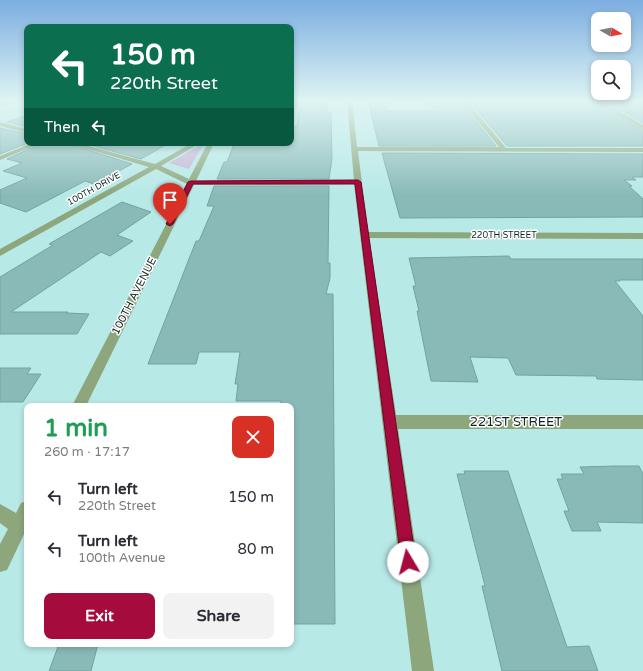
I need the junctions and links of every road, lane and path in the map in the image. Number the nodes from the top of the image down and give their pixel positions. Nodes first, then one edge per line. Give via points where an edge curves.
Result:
1 (352, 132) edge
2 (490, 132) edge
3 (30, 146) edge
4 (81, 146) edge
5 (191, 146) edge
6 (209, 146) edge
7 (354, 149) junction
8 (504, 150) junction
9 (643, 150) edge
10 (0, 158) edge
11 (154, 166) junction
12 (191, 182) junction
13 (358, 182) junction
14 (364, 235) junction
15 (643, 236) edge
16 (0, 253) edge
17 (80, 403) edge
18 (389, 422) junction
19 (643, 422) edge
20 (0, 513) edge
21 (24, 515) edge
22 (18, 526) junction
23 (0, 563) edge
24 (424, 671) edge

1 - 7 street
2 - 8 street
3 - 10 street
4 - 11 street
5 - 11 street, 100TH DRIVE
6 - 12 street, 100TH AVENUE
7 - 8 street
7 - 13 street
8 - 9 street
11 - 12 street
11 - 16 street, 100TH DRIVE
12 - 13 street
12 - 17 street, 100TH AVENUE
13 - 14 street
14 - 15 street, 220TH STREET
14 - 18 street
18 - 19 street, 221ST STREET
18 - 24 street
20 - 22 street
21 - 22 street
22 - 23 street

